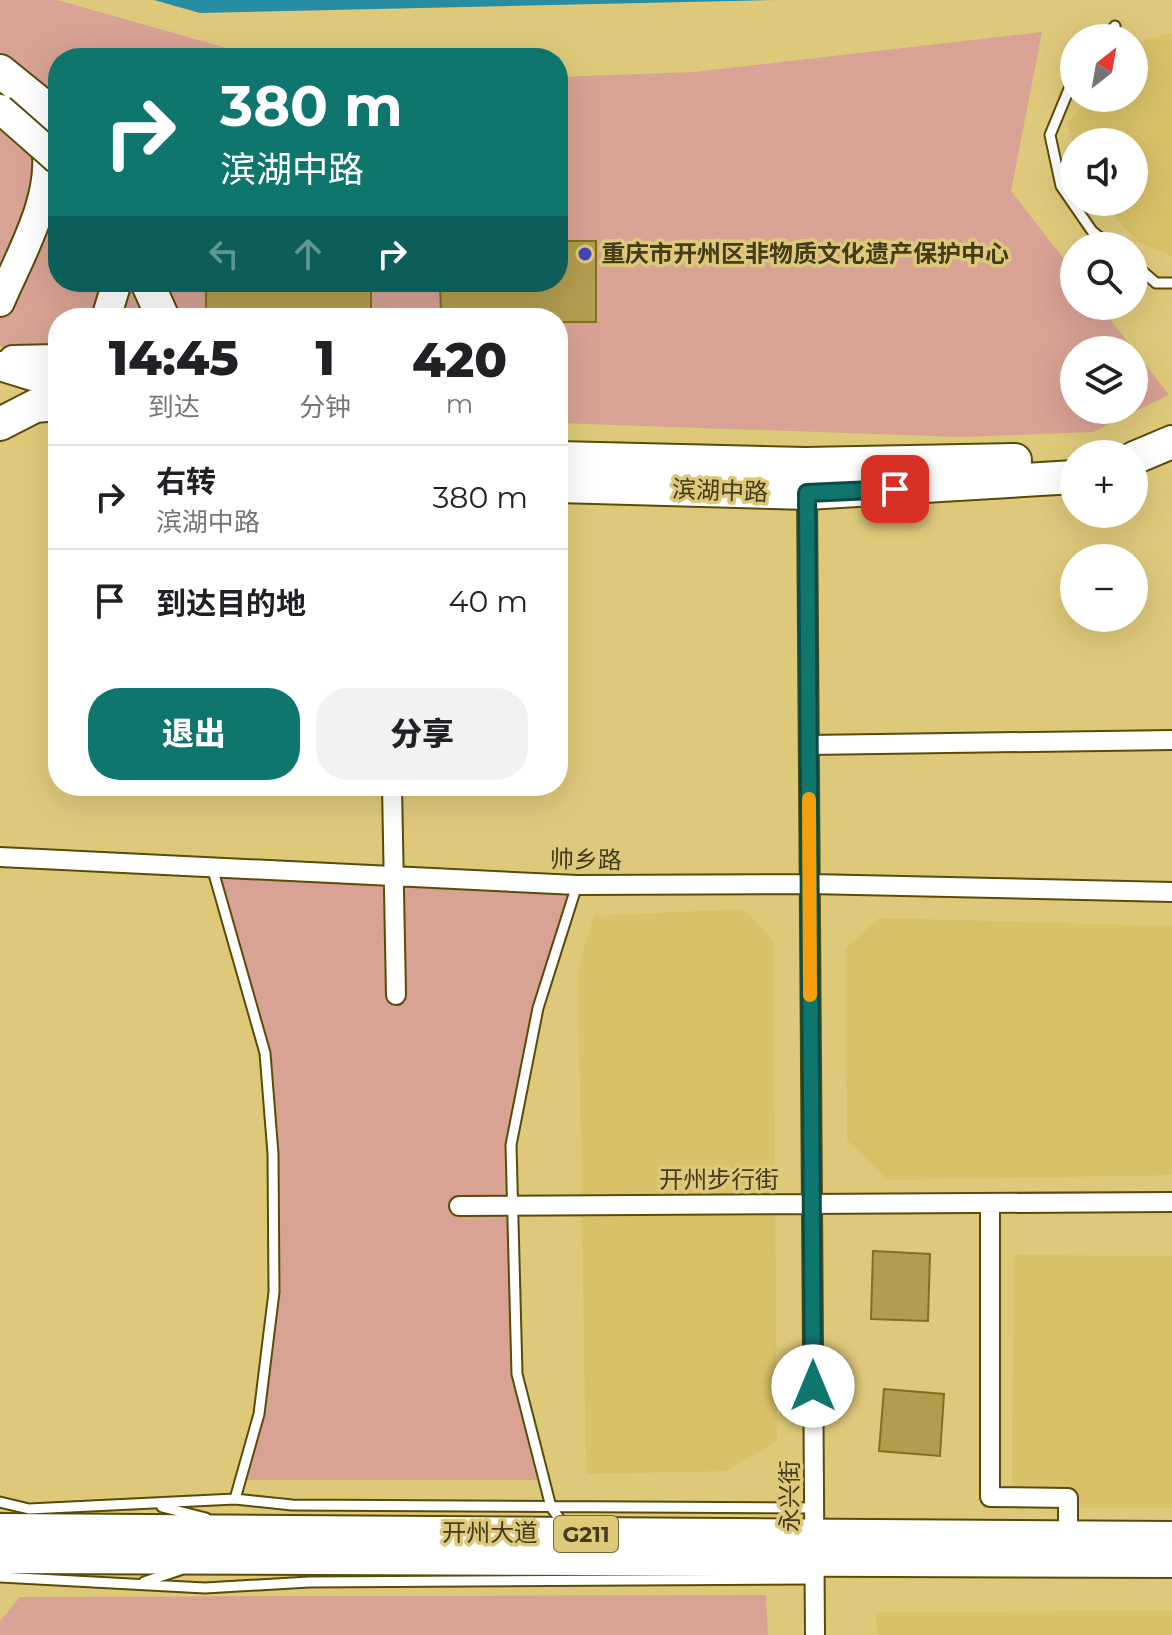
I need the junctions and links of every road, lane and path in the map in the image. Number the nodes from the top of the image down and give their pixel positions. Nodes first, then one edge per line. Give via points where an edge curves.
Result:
1 (4, 73) edge
2 (0, 109) edge
3 (48, 110) edge
4 (1060, 111) edge
5 (48, 151) edge
6 (1093, 232) edge
7 (1148, 276) edge
8 (1172, 283) edge
9 (0, 302) edge
10 (0, 359) edge
11 (48, 359) edge
12 (0, 366) edge
13 (48, 381) edge
14 (48, 405) edge
15 (0, 424) edge
16 (1172, 442) edge
17 (1148, 452) edge
18 (568, 458) edge
19 (1060, 459) edge
20 (1172, 460) edge
21 (1148, 468) edge
22 (1060, 478) edge
23 (568, 486) edge
24 (807, 493) junction
25 (1172, 740) edge
26 (809, 745) junction
27 (392, 796) edge
28 (0, 857) edge
29 (212, 867) junction
30 (393, 876) junction
31 (810, 884) junction
32 (577, 885) junction
33 (1172, 892) edge
34 (396, 995) dead end
35 (1172, 1202) edge
36 (812, 1204) junction
37 (990, 1204) junction
38 (459, 1206) dead end
39 (513, 1206) junction
40 (235, 1499) junction
41 (0, 1502) edge
42 (151, 1504) junction
43 (551, 1507) junction
44 (0, 1530) edge
45 (255, 1531) junction
46 (570, 1534) junction
47 (1068, 1537) junction
48 (1172, 1538) edge
49 (814, 1545) junction
50 (0, 1557) edge
51 (217, 1557) junction
52 (1172, 1561) edge
53 (0, 1577) edge
54 (137, 1585) junction
55 (815, 1635) edge

1 - 3 highway
1 - 9 main road via 36,116 46,168 42,195
2 - 5 main road, bridge
4 - 6 lane via 1050,135 1061,186
7 - 8 lane via 1156,283
10 - 11 main road
12 - 13 main road
14 - 15 highway
16 - 17 highway
18 - 19 highway, 滨湖中路 via 805,464
20 - 21 highway
22 - 24 highway, 滨湖中路
23 - 24 highway, 滨湖中路
24 - 26 street, 永兴街
25 - 26 street
26 - 31 street, 永兴街
27 - 30 street
28 - 29 street, 帅乡路
29 - 30 street, 帅乡路
29 - 40 lane via 265,1053 273,1154 274,1292 259,1414
30 - 32 street, 帅乡路
30 - 34 street
31 - 32 street, 帅乡路
31 - 33 street, 帅乡路
31 - 36 street, 永兴街
32 - 39 lane via 538,1008 511,1145
35 - 37 street, 开州步行街
36 - 37 street, 开州步行街
36 - 39 street, 开州步行街
36 - 49 street, 永兴街
37 - 47 street via 990,1497 1068,1498
38 - 39 street, 开州步行街
39 - 43 lane via 517,1374
40 - 42 lane
40 - 43 lane via 292,1505
41 - 42 lane via 29,1509
42 - 45 lane
43 - 46 lane
43 - 49 lane
44 - 45 highway, 开州大道 / G211
45 - 46 highway, 开州大道 / G211
46 - 49 highway, 开州大道 / G211
47 - 48 highway, 开州大道 / G211
47 - 49 highway, 开州大道 / G211
49 - 51 highway, 开州大道 / G211
49 - 52 highway, 开州大道 / G211
49 - 54 lane via 309,1582 205,1588
49 - 55 street, 永兴街
50 - 51 highway, 开州大道 / G211
51 - 54 lane
53 - 54 lane

